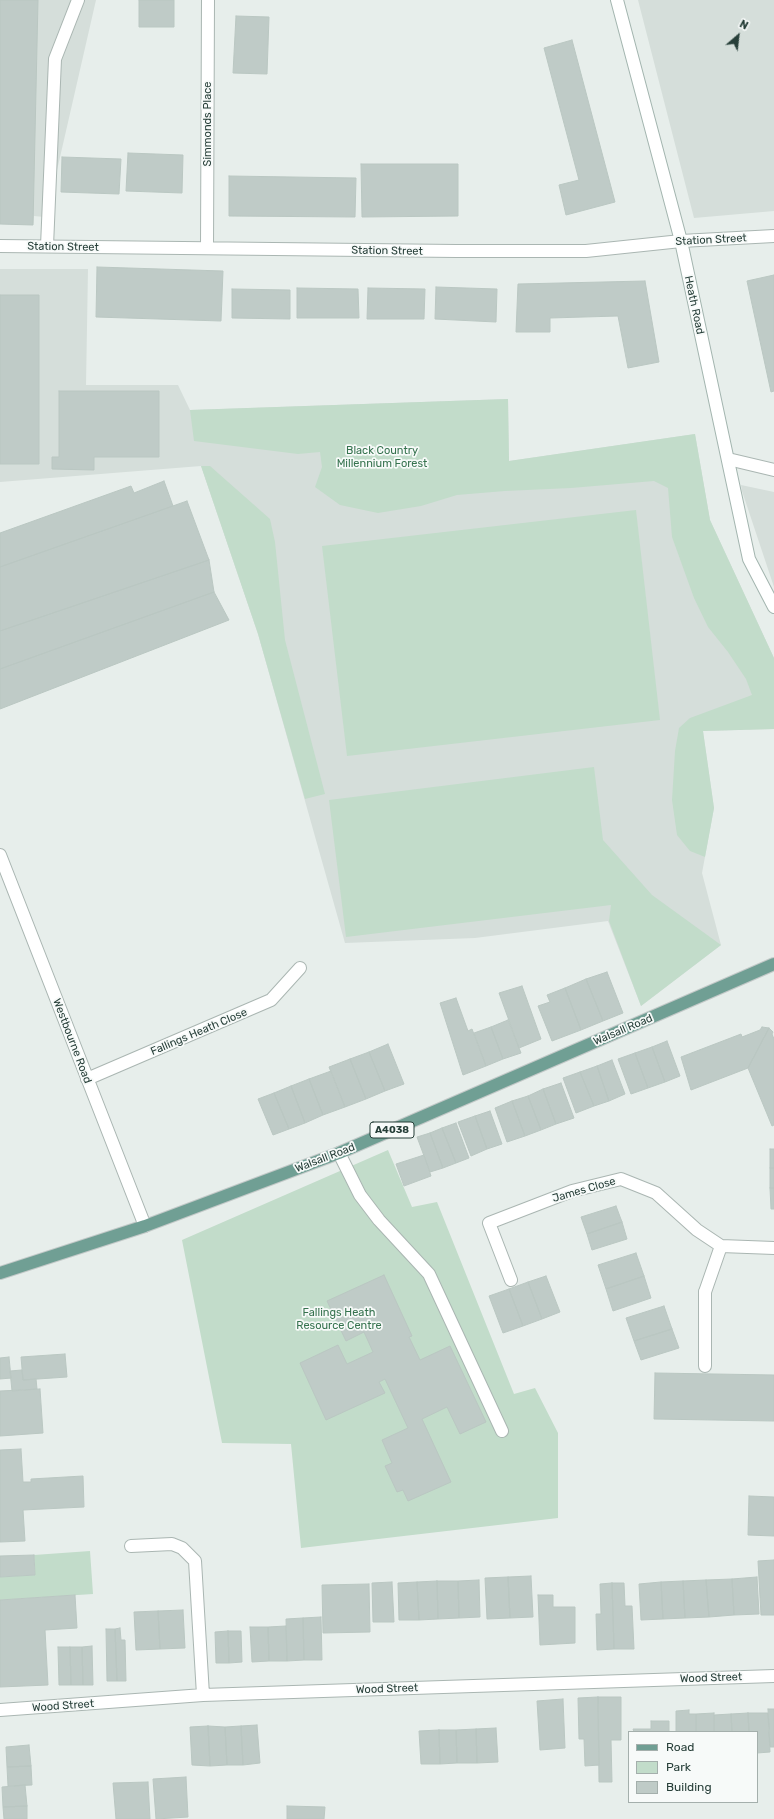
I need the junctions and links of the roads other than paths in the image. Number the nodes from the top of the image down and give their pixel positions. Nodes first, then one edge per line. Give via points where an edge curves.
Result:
1 (78, 0) edge
2 (208, 0) edge
3 (617, 0) edge
4 (774, 236) edge
5 (680, 241) junction
6 (0, 246) edge
7 (46, 246) junction
8 (207, 248) junction
9 (728, 459) junction
10 (774, 470) edge
11 (774, 607) edge
12 (0, 855) edge
13 (774, 964) edge
14 (300, 968) dead end
15 (87, 1079) junction
16 (339, 1153) junction
17 (145, 1226) junction
18 (721, 1246) junction
19 (774, 1248) edge
20 (0, 1273) edge
21 (511, 1280) dead end
22 (705, 1366) dead end
23 (502, 1431) dead end
24 (132, 1546) dead end
25 (774, 1676) edge
26 (203, 1695) junction
27 (0, 1710) edge

1 - 7 street via 55,59
2 - 8 street, Simmonds Place
3 - 5 street, Heath Road
4 - 5 street, Station Street
5 - 8 street, Station Street via 586,251 456,252
5 - 9 street, Heath Road
6 - 7 street, Station Street
7 - 8 street, Station Street
9 - 10 street
9 - 11 street, Heath Road via 749,559
12 - 15 street, Westbourne Road
13 - 16 main road, Walsall Road / A4038
14 - 15 street, Fallings Heath Close via 271,1000
15 - 17 street, Westbourne Road
16 - 17 main road, Walsall Road / A4038
16 - 23 street via 360,1195 379,1220 429,1274
17 - 20 main road, Walsall Road / A4038
18 - 19 street
18 - 21 street, James Close via 697,1230 656,1193 621,1179 572,1191 489,1223
18 - 22 street via 705,1292
24 - 26 street via 172,1544 182,1548 196,1561
25 - 26 street, Wood Street
26 - 27 street, Wood Street

